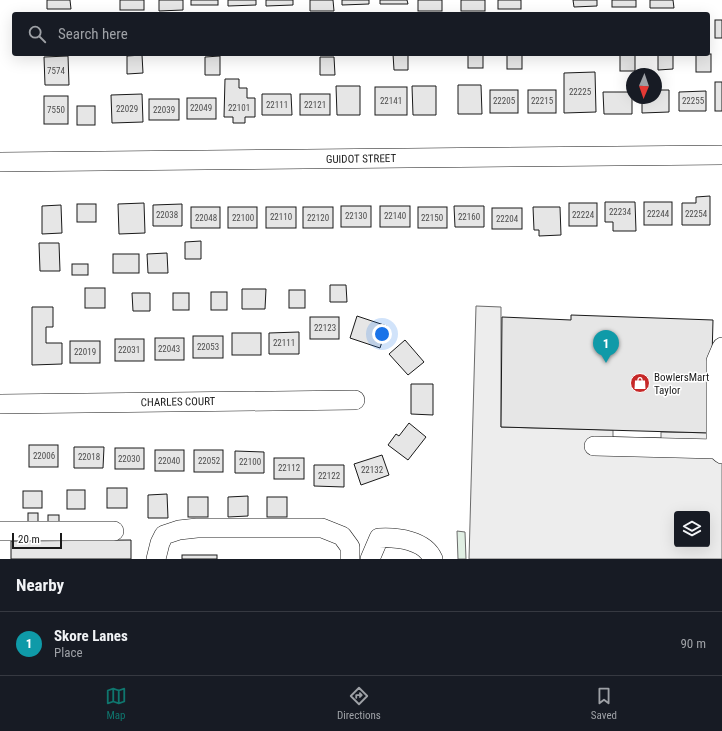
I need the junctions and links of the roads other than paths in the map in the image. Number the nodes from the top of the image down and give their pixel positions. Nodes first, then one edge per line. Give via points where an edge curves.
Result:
1 (722, 155) edge
2 (0, 162) edge
3 (722, 346) edge
4 (355, 400) dead end
5 (0, 404) edge
6 (594, 446) dead end
7 (719, 452) edge
8 (0, 531) edge
9 (114, 531) dead end
10 (156, 559) edge
11 (350, 559) edge
12 (370, 559) edge
13 (433, 559) edge

1 - 2 street, GUIDOT STREET
3 - 7 street via 716,361
4 - 5 street, CHARLES COURT
6 - 7 street
8 - 9 street
10 - 11 street via 164,535 179,530 247,527 322,528 342,536 350,546
12 - 13 street via 379,538 396,537 416,543

